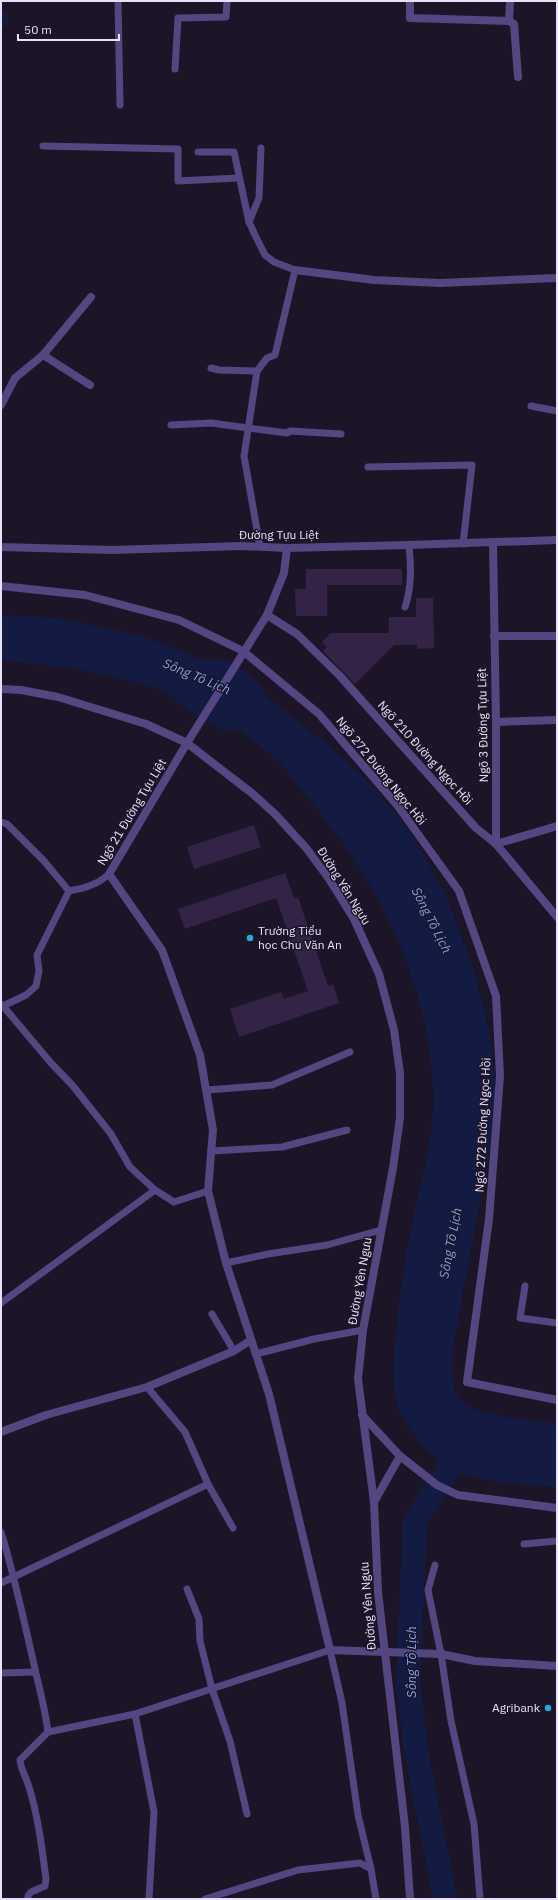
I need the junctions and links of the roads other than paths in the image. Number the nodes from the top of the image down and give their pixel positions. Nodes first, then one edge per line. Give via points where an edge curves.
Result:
1 (118, 1) edge
2 (227, 1) edge
3 (410, 1) edge
4 (510, 1) edge
5 (509, 21) junction
6 (175, 69) dead end
7 (518, 77) dead end
8 (120, 105) dead end
9 (43, 146) dead end
10 (261, 148) dead end
11 (198, 152) dead end
12 (238, 178) junction
13 (249, 222) junction
14 (295, 270) junction
15 (557, 278) edge
16 (91, 297) dead end
17 (43, 355) junction
18 (211, 368) dead end
19 (257, 371) junction
20 (90, 385) dead end
21 (1, 405) edge
22 (531, 406) dead end
23 (557, 411) edge
24 (171, 425) dead end
25 (247, 427) junction
26 (341, 434) dead end
27 (368, 467) dead end
28 (557, 540) edge
29 (493, 543) junction
30 (463, 544) junction
31 (409, 545) junction
32 (260, 547) junction
33 (1, 548) edge
34 (287, 548) junction
35 (1, 586) edge
36 (405, 607) dead end
37 (267, 615) junction
38 (494, 636) junction
39 (557, 636) edge
40 (243, 651) junction
41 (1, 689) edge
42 (557, 720) edge
43 (496, 722) junction
44 (187, 743) junction
45 (1, 822) edge
46 (557, 826) edge
47 (496, 844) junction
48 (109, 874) junction
49 (69, 891) junction
50 (557, 917) edge
51 (2, 1005) edge
52 (350, 1052) dead end
53 (207, 1090) junction
54 (347, 1130) dead end
55 (212, 1151) junction
56 (155, 1190) junction
57 (208, 1191) junction
58 (381, 1230) junction
59 (226, 1263) junction
60 (525, 1286) dead end
61 (1, 1303) edge
62 (212, 1314) dead end
63 (557, 1323) edge
64 (363, 1330) junction
65 (251, 1340) junction
66 (234, 1351) junction
67 (256, 1354) junction
68 (147, 1387) junction
69 (557, 1400) edge
70 (362, 1415) junction
71 (2, 1430) edge
72 (400, 1456) junction
73 (208, 1484) junction
74 (374, 1502) junction
75 (557, 1508) edge
76 (233, 1528) dead end
77 (1, 1532) edge
78 (557, 1541) edge
79 (524, 1544) dead end
80 (435, 1566) dead end
81 (14, 1577) junction
82 (1, 1583) edge
83 (187, 1589) dead end
84 (330, 1650) junction
85 (384, 1650) junction
86 (441, 1654) junction
87 (557, 1666) edge
88 (35, 1672) junction
89 (1, 1673) edge
90 (212, 1689) junction
91 (135, 1714) junction
92 (48, 1732) junction
93 (247, 1814) dead end
94 (371, 1868) junction
95 (28, 1899) edge
96 (149, 1899) edge
97 (205, 1899) edge
98 (376, 1899) edge
99 (410, 1899) edge
100 (480, 1899) edge

1 - 8 lane
2 - 6 lane via 226,17 178,18
3 - 5 street via 410,18
4 - 5 street
5 - 7 street via 514,24
9 - 12 lane via 178,149 178,181
10 - 13 lane via 259,198
11 - 12 lane via 234,152
12 - 13 lane
13 - 14 lane via 265,255 274,262
14 - 15 street via 374,280 440,283
14 - 19 lane via 275,355 267,358
16 - 17 street
17 - 20 street
17 - 21 street via 15,378
18 - 19 lane
19 - 25 lane
22 - 23 lane
24 - 25 lane via 211,423
25 - 26 lane via 287,433 290,431
25 - 32 lane via 244,456
27 - 30 lane via 472,465
28 - 29 street, Đường Tựu Liệt
29 - 30 street, Đường Tựu Liệt
29 - 38 street, Ngõ 3 Đường Tựu Liệt
30 - 31 street, Đường Tựu Liệt
31 - 34 street, Đường Tựu Liệt
31 - 36 lane via 410,593
32 - 33 street, Đường Tựu Liệt via 112,550
32 - 34 street, Đường Tựu Liệt
34 - 37 street via 284,573
35 - 40 street via 92,597 179,620
37 - 40 street
37 - 47 street, Ngõ 210 Đường Ngọc Hồi via 297,634 339,675 476,828
38 - 39 street
38 - 43 street, Ngõ 3 Đường Tựu Liệt
40 - 44 street, Ngõ 21 Đường Tựu Liệt
40 - 69 street, Ngõ 272 Đường Ngọc Hồi via 319,714 397,805 459,891 496,996 500,1076 489,1219 467,1382
41 - 44 street, Đường Yên Ngưu via 58,696 146,724
42 - 43 street
43 - 47 street, Ngõ 3 Đường Tựu Liệt
44 - 48 street, Ngõ 21 Đường Tựu Liệt
44 - 58 street, Đường Yên Ngưu via 253,794 307,849 354,919 379,974 394,1030 400,1073 400,1118
45 - 49 lane via 7,824 44,861
46 - 47 street
47 - 50 street, Ngõ 210 Đường Ngọc Hồi
48 - 49 lane, Ngõ 21 Đường Tựu Liệt via 99,883 85,889
48 - 53 street via 162,950 200,1055
49 - 51 lane via 37,955 39,971 36,986 26,995
51 - 56 lane via 73,1086 106,1128 130,1167
52 - 53 lane via 272,1085
53 - 55 street via 213,1130
54 - 55 lane via 282,1147
55 - 57 street
56 - 57 lane via 174,1202
56 - 61 lane
57 - 59 street
58 - 59 lane via 327,1245
58 - 64 street, Đường Yên Ngưu
59 - 65 street
60 - 63 lane via 520,1318
62 - 66 lane
64 - 67 lane
64 - 70 street, Đường Yên Ngưu via 358,1379
65 - 66 street
65 - 67 street
66 - 68 street
67 - 84 street via 269,1394
68 - 71 street
68 - 73 lane via 185,1432
70 - 72 street
70 - 74 street, Đường Yên Ngưu
72 - 74 street
72 - 75 street via 437,1485 458,1495
73 - 76 lane
73 - 81 lane
74 - 85 street, Đường Yên Ngưu via 378,1592
77 - 81 lane
78 - 79 lane
80 - 86 lane via 428,1590
81 - 82 lane
81 - 88 lane
83 - 90 lane via 199,1619 200,1641
84 - 85 street
84 - 90 lane
84 - 94 lane via 342,1703 358,1815
85 - 86 street
85 - 99 street, Đường Yên Ngưu via 405,1827
86 - 87 street via 475,1660
86 - 100 lane via 450,1721 474,1824
88 - 89 lane
88 - 92 lane via 45,1705
90 - 91 lane
90 - 93 lane via 230,1741
91 - 92 lane
91 - 96 lane via 154,1812
92 - 95 lane via 20,1760 40,1835 46,1879 45,1886 32,1892
94 - 97 lane via 360,1863 298,1870
94 - 98 lane

